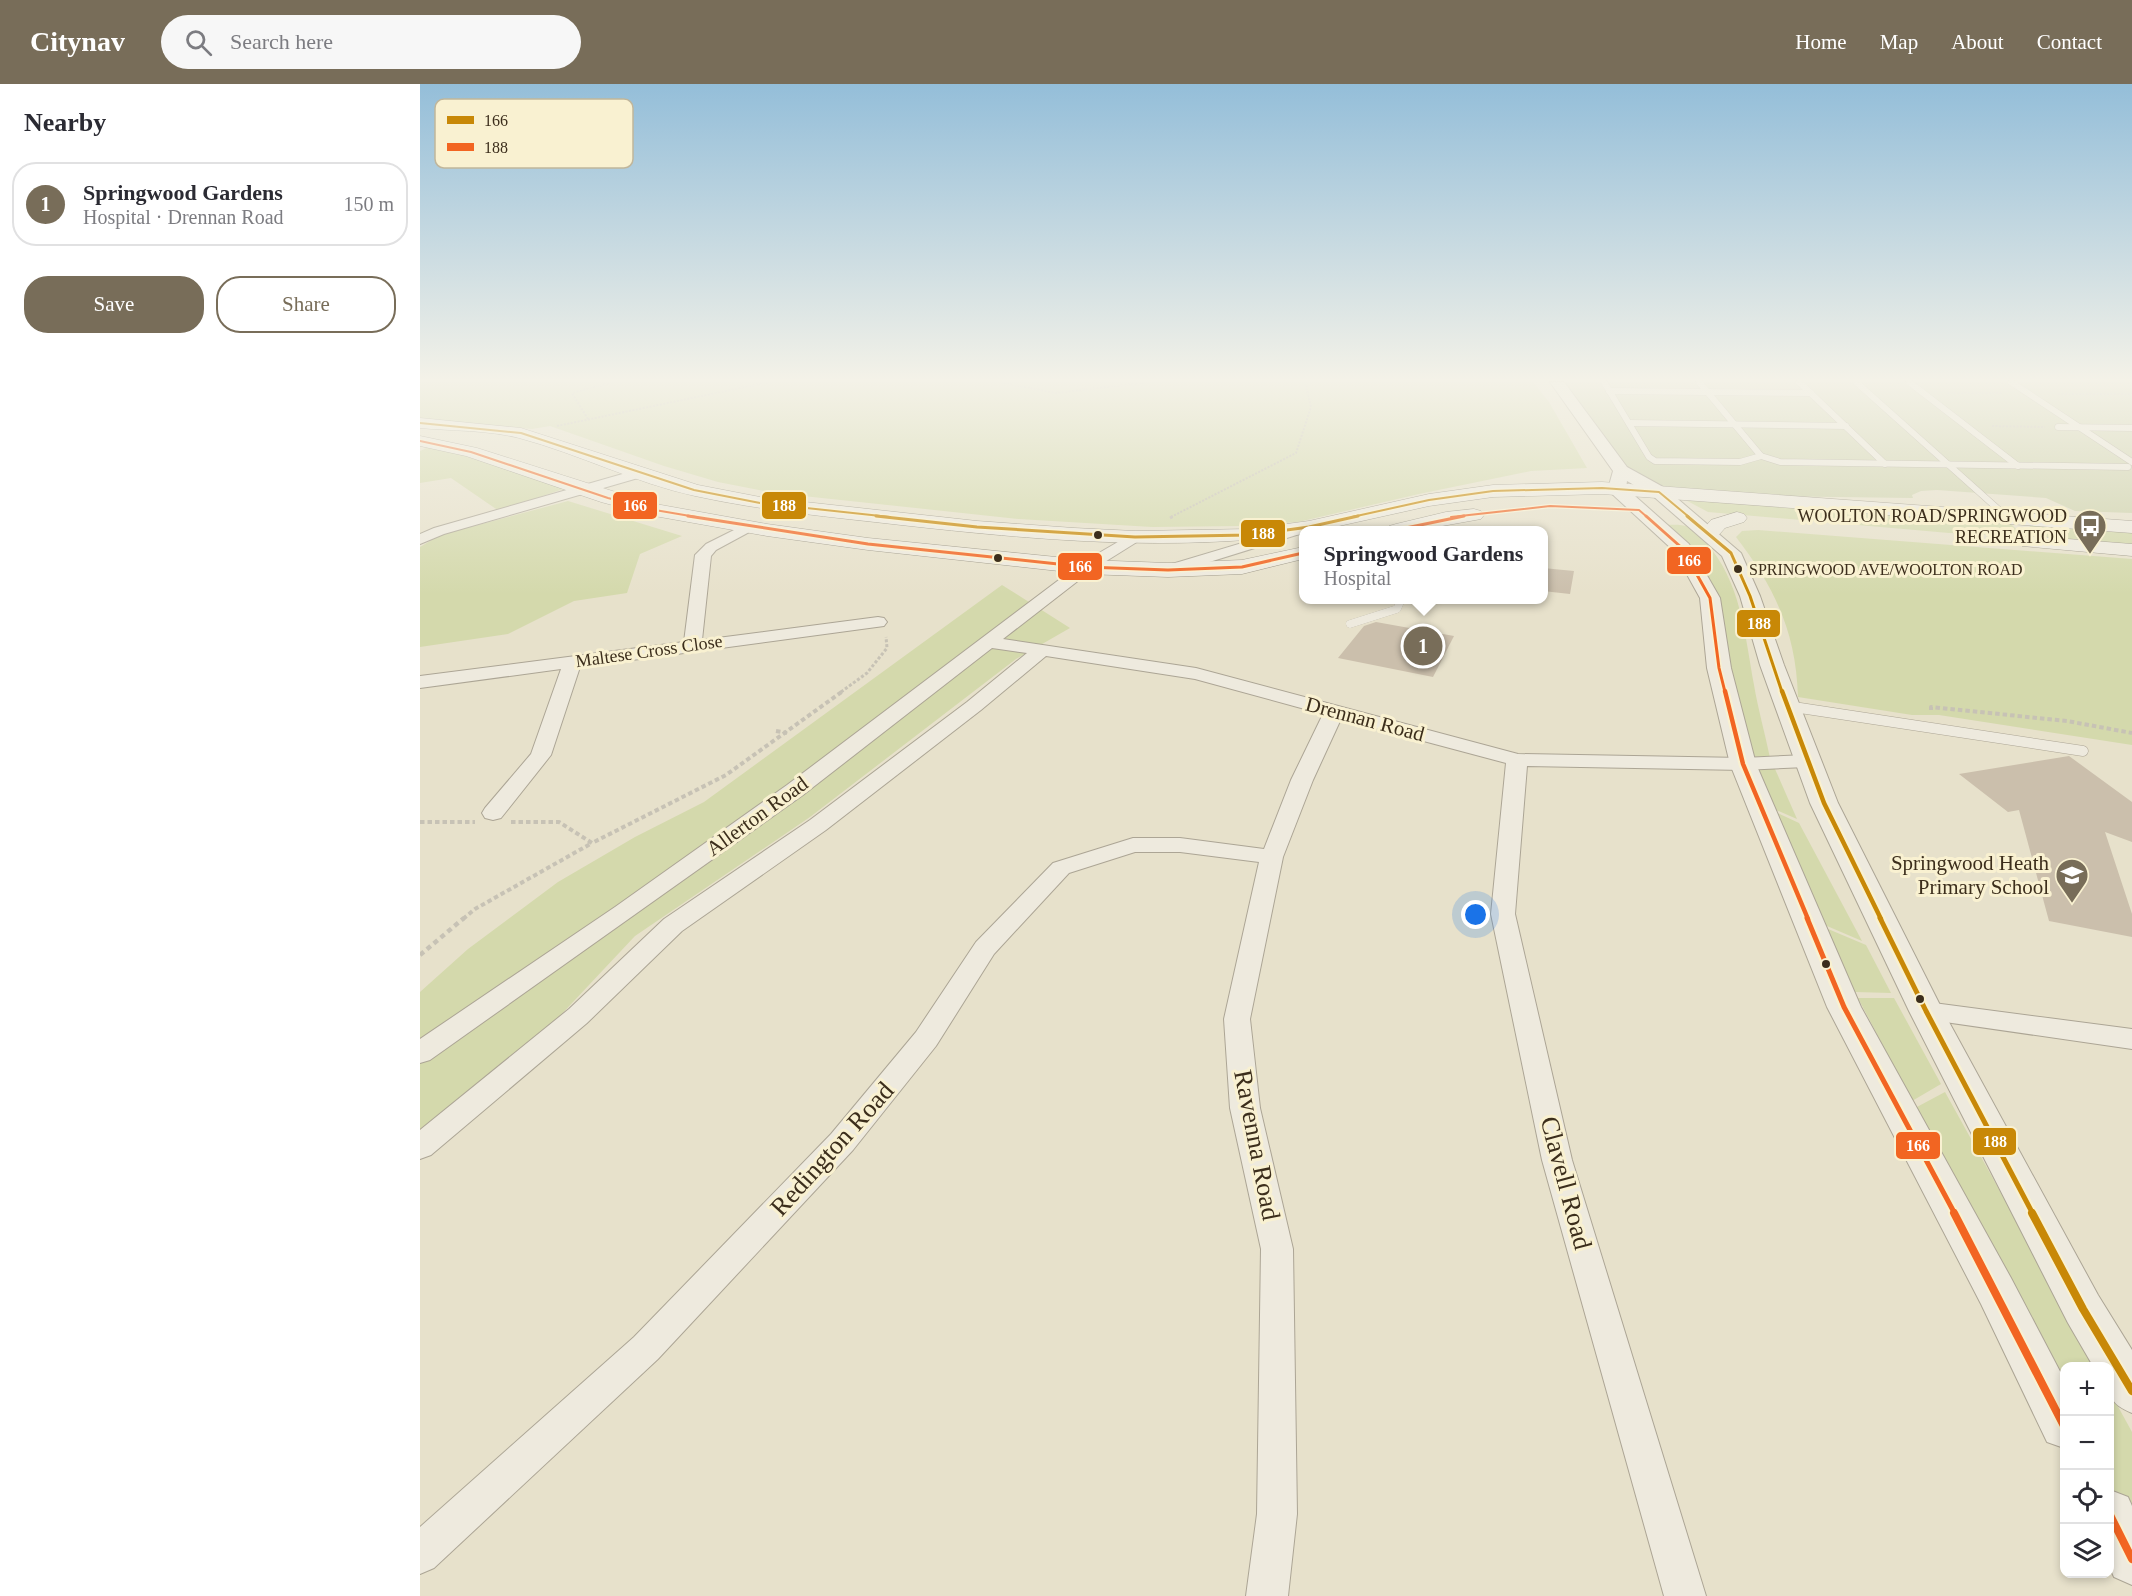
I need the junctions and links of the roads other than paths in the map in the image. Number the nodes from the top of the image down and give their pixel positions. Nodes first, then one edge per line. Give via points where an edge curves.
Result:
1 (473, 453) edge
2 (579, 453) edge
3 (1607, 453) edge
4 (1646, 453) edge
5 (1758, 453) edge
6 (1873, 453) edge
7 (1937, 453) edge
8 (2001, 453) edge
9 (2113, 453) edge
10 (1761, 456) junction
11 (1885, 464) junction
12 (1951, 465) junction
13 (2018, 466) junction
14 (2131, 466) edge
15 (640, 473) junction
16 (585, 490) junction
17 (1634, 490) junction
18 (1683, 513) junction
19 (1737, 518) junction
20 (2009, 519) junction
21 (1759, 520) dead end
22 (1313, 526) edge
23 (1415, 526) edge
24 (748, 527) junction
25 (2132, 527) edge
26 (1299, 528) edge
27 (1299, 530) edge
28 (1709, 534) junction
29 (1135, 537) junction
30 (420, 539) edge
31 (2009, 540) dead end
32 (2032, 542) junction
33 (2132, 550) edge
34 (1299, 554) edge
35 (1086, 567) junction
36 (1168, 570) junction
37 (1399, 604) edge
38 (878, 622) road end
39 (1350, 624) dead end
40 (990, 642) junction
41 (693, 645) junction
42 (1042, 650) junction
43 (572, 662) junction
44 (420, 682) edge
45 (1787, 706) junction
46 (1335, 710) junction
47 (2083, 751) dead end
48 (1517, 760) junction
49 (1806, 761) junction
50 (1743, 764) junction
51 (489, 818) road end
52 (1272, 857) junction
53 (1926, 1011) junction
54 (2132, 1039) edge
55 (420, 1053) edge
56 (420, 1148) edge
57 (2132, 1391) edge
58 (2060, 1418) edge
59 (2114, 1524) edge
60 (420, 1554) edge
61 (2132, 1559) edge
62 (1267, 1596) edge
63 (1685, 1596) edge

1 - 16 main road
2 - 15 main road
3 - 17 street
4 - 10 lane via 1655,460 1740,462
5 - 10 lane
6 - 11 lane
7 - 12 lane
8 - 13 lane
9 - 14 lane
10 - 11 lane via 1785,463
11 - 12 lane
12 - 13 lane
12 - 20 lane
13 - 14 lane
15 - 16 street
15 - 29 main road via 694,490 760,503 977,527
16 - 24 main road via 649,509
16 - 30 street
17 - 18 street
17 - 20 main road
17 - 22 main road via 1493,491 1430,500
17 - 23 main road
17 - 50 street via 1682,548 1710,598 1719,668
18 - 19 main road
18 - 28 street
19 - 21 main road
19 - 28 main road via 1718,524
20 - 25 main road
20 - 32 main road
24 - 35 main road via 995,560
24 - 41 street via 703,555
26 - 29 main road via 1249,535
27 - 36 street
28 - 45 street via 1731,552
29 - 35 street, Allerton Road
31 - 32 main road
32 - 33 main road
34 - 36 main road via 1242,567
35 - 36 main road
35 - 40 street, Allerton Road
37 - 39 lane via 1397,609
38 - 41 street, Maltese Cross Close
40 - 42 street, Drennan Road
40 - 55 street, Allerton Road via 786,796
41 - 43 street, Maltese Cross Close
42 - 46 street, Drennan Road via 1196,674
42 - 56 street, Allerton Road via 818,825 673,925 578,1016
43 - 44 street, Maltese Cross Close
43 - 51 street via 540,755
45 - 47 lane
45 - 49 street
46 - 48 street, Drennan Road
46 - 52 street, Ravenna Road
48 - 50 street, Drennan Road
48 - 63 street, Clavell Road via 1503,914 1557,1160
49 - 50 street, Drennan Road
49 - 53 street
50 - 58 street via 1844,1007
52 - 60 street, Redington Road via 1180,845 1133,845 1061,868 985,948 926,1039 842,1142 646,1348
52 - 62 street, Ravenna Road via 1237,1019 1245,1108 1277,1249 1277,1514
53 - 54 street
53 - 57 street via 2083,1308
59 - 61 street

